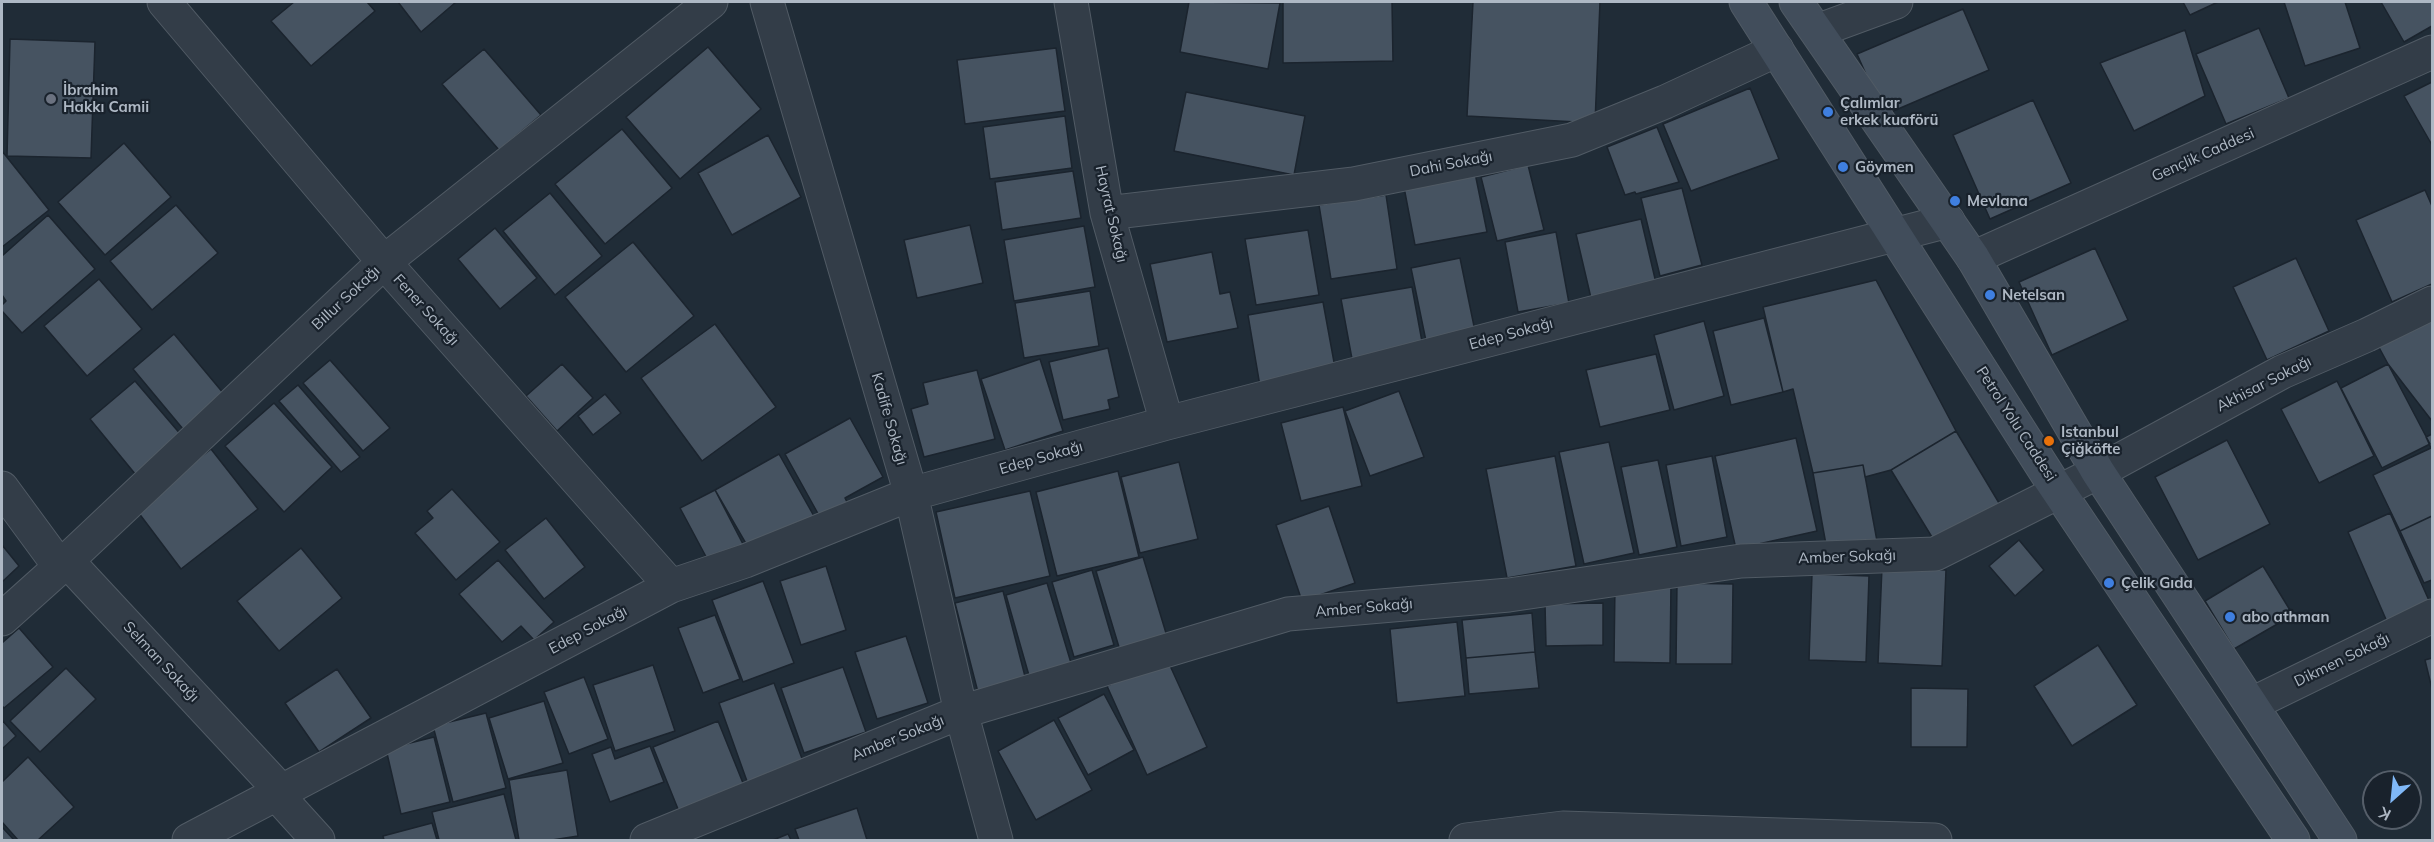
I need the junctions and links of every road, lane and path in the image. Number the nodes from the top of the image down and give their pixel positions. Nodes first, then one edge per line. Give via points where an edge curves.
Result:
1 (164, 2) edge
2 (711, 2) edge
3 (767, 2) edge
4 (1071, 2) edge
5 (1746, 2) edge
6 (1796, 2) edge
7 (1896, 2) edge
8 (1817, 31) junction
9 (1777, 50) junction
10 (2433, 52) edge
11 (1107, 213) junction
12 (1948, 221) junction
13 (1895, 235) junction
14 (1973, 258) junction
15 (384, 262) junction
16 (2433, 303) edge
17 (1167, 423) junction
18 (2098, 472) junction
19 (2, 488) edge
20 (2060, 491) junction
21 (911, 494) junction
22 (60, 567) junction
23 (671, 586) junction
24 (2433, 616) edge
25 (2, 619) edge
26 (2252, 704) junction
27 (961, 712) junction
28 (282, 792) junction
29 (2337, 839) edge
30 (189, 840) edge
31 (318, 840) edge
32 (647, 840) edge
33 (996, 840) edge
34 (1466, 840) edge
35 (1935, 840) edge
36 (2293, 840) edge

1 - 15 street, Fener Sokağı
2 - 15 street, Billur Sokağı
3 - 21 street, Kadife Sokağı
4 - 11 street, Hayrat Sokağı
5 - 9 main road, Petrol Yolu Caddesi
6 - 8 main road
7 - 8 street
8 - 12 main road
9 - 11 street, Dahi Sokağı via 1572,140 1354,184
9 - 13 main road, Petrol Yolu Caddesi
10 - 14 street, Gençlik Caddesi
11 - 17 street, Hayrat Sokağı
12 - 13 street, Edep Sokağı
12 - 14 main road
13 - 17 street, Edep Sokağı
13 - 20 main road, Petrol Yolu Caddesi
14 - 18 main road
15 - 22 street, Billur Sokağı
15 - 23 street, Fener Sokağı
16 - 18 street, Akhisar Sokağı via 2282,372
17 - 21 street, Edep Sokağı
18 - 20 street, Amber Sokağı
18 - 26 main road
19 - 22 street, Selman Sokağı
20 - 27 street, Amber Sokağı via 1935,554 1741,561 1509,595 1288,614
20 - 36 main road, Petrol Yolu Caddesi
21 - 23 street, Edep Sokağı via 745,561
21 - 27 street, Kadife Sokağı
22 - 25 street, Billur Sokağı
22 - 28 street, Selman Sokağı via 69,563
23 - 28 street, Edep Sokağı
24 - 26 street, Dikmen Sokağı
26 - 29 main road
27 - 32 street, Amber Sokağı
27 - 33 street, Kadife Sokağı
28 - 30 street, Edep Sokağı
28 - 31 street, Selman Sokağı via 279,796
34 - 35 street via 1563,828

